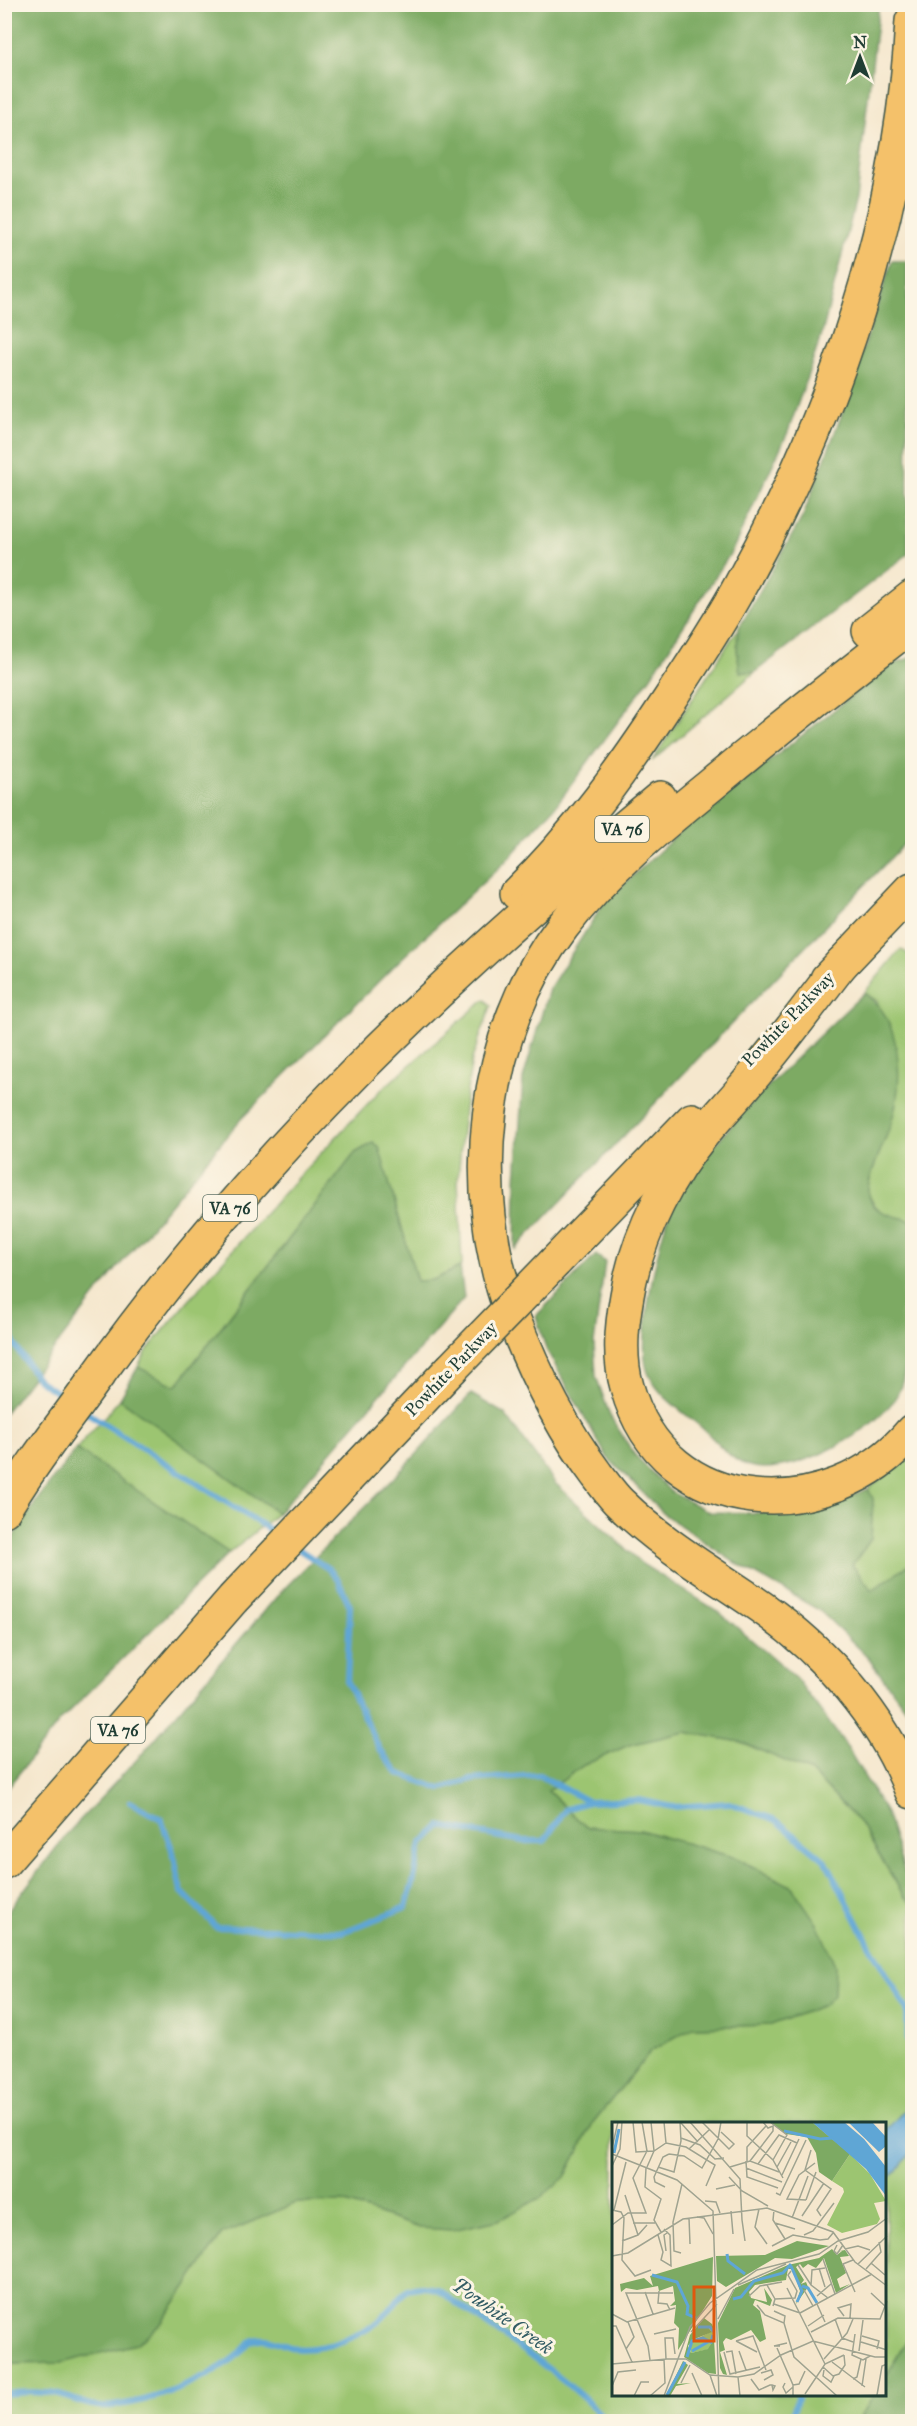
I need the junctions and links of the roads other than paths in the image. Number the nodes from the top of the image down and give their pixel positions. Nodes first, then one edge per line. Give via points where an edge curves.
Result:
1 (912, 21) edge
2 (906, 616) edge
3 (902, 900) edge
4 (842, 963) junction
5 (358, 1067) junction
6 (912, 1431) edge
7 (4, 1510) edge
8 (912, 1792) edge
9 (4, 1862) edge

1 - 5 highway via 890,190 869,272 817,424 741,585 659,714 578,827
2 - 5 highway, VA 76 via 728,741 567,875
2 - 8 highway via 800,712 615,866 562,927 524,993 504,1046 491,1096 486,1190 502,1288 529,1359 582,1456 616,1500 651,1532 688,1561 763,1608 840,1676 888,1743
3 - 4 highway, Powhite Parkway / VA 76
4 - 6 highway via 744,1088 701,1136 666,1190 641,1245 631,1279 624,1317 624,1372 637,1414 661,1450 700,1480 738,1494 779,1498 825,1491 878,1465
4 - 9 highway, Powhite Parkway / VA 76, bridge via 233,1599
5 - 7 highway, VA 76 via 255,1178 169,1280

